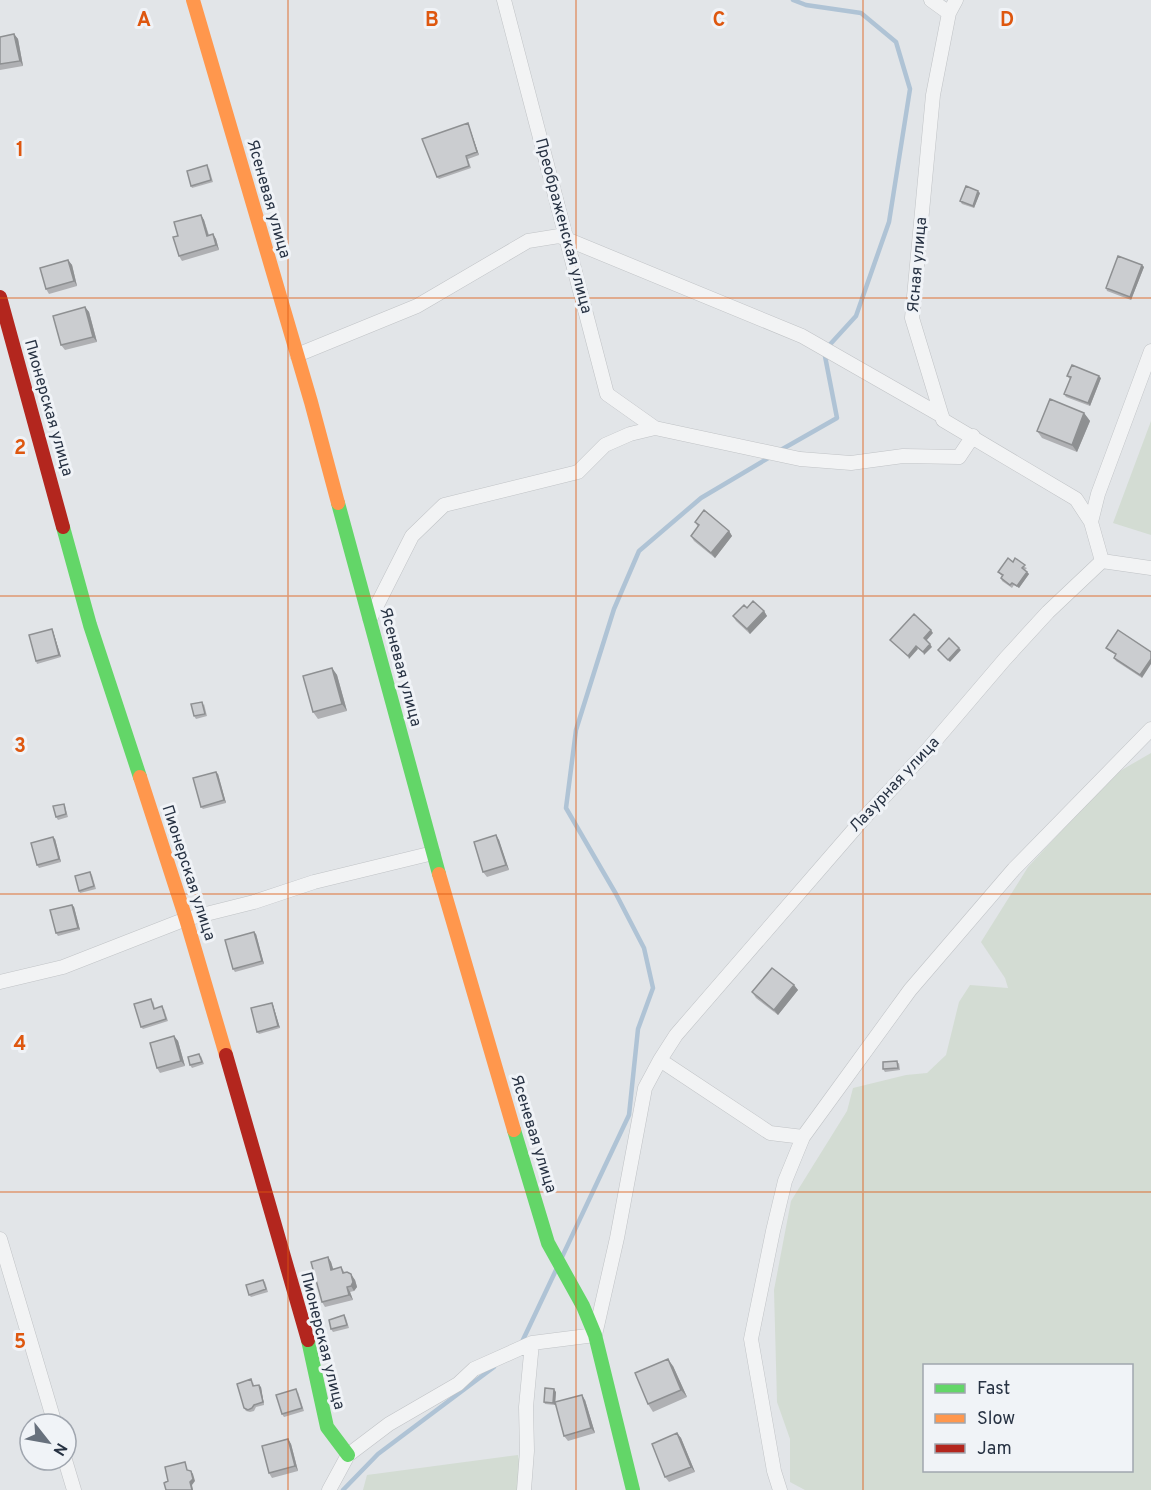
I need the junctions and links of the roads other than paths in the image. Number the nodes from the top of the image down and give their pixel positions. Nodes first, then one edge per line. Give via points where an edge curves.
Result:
1 (193, 0) edge
2 (504, 0) edge
3 (931, 0) edge
4 (956, 0) edge
5 (950, 13) junction
6 (567, 240) junction
7 (0, 297) edge
8 (1151, 351) edge
9 (297, 355) junction
10 (942, 416) junction
11 (655, 428) junction
12 (973, 436) junction
13 (1091, 522) junction
14 (1102, 561) junction
15 (1151, 568) edge
16 (370, 619) junction
17 (1151, 729) edge
18 (433, 853) junction
19 (186, 919) junction
20 (0, 982) edge
21 (660, 1060) junction
22 (803, 1137) junction
23 (0, 1239) edge
24 (595, 1335) junction
25 (532, 1343) junction
26 (51, 1412) edge
27 (348, 1455) junction
28 (69, 1472) edge
29 (74, 1490) edge
30 (329, 1490) edge
31 (524, 1490) edge
32 (633, 1490) edge
33 (780, 1490) edge

1 - 9 street, Ясеневая улица
2 - 6 street, Преображенская улица
3 - 5 street
4 - 5 street, Ясная улица
5 - 10 street, Ясная улица via 933,95 912,318
6 - 9 street via 559,237 528,241 417,306
6 - 10 street via 802,336
6 - 11 street, Преображенская улица via 607,394
7 - 19 street, Пионерская улица via 90,625
8 - 13 street
9 - 16 street, Ясеневая улица
10 - 12 street
11 - 12 street via 800,459 851,464 903,456 959,457
11 - 16 street via 605,445 578,472 444,505 412,536
12 - 13 street via 1076,499
13 - 14 street
14 - 15 street
14 - 21 street, Лазурная улица via 1048,612 864,818 676,1035
16 - 18 street, Ясеневая улица
17 - 22 street via 1014,869 910,990
18 - 19 street
18 - 24 street, Ясеневая улица via 548,1243
19 - 20 street via 63,967
19 - 27 street, Пионерская улица via 310,1345 327,1427
21 - 22 street via 770,1133
21 - 24 street, Лазурная улица via 645,1088
22 - 33 street via 783,1191 751,1339
23 - 26 street
24 - 25 street
24 - 32 street, Ясеневая улица
25 - 27 street via 474,1369 458,1384 389,1424
25 - 31 street
27 - 30 street
28 - 29 street

